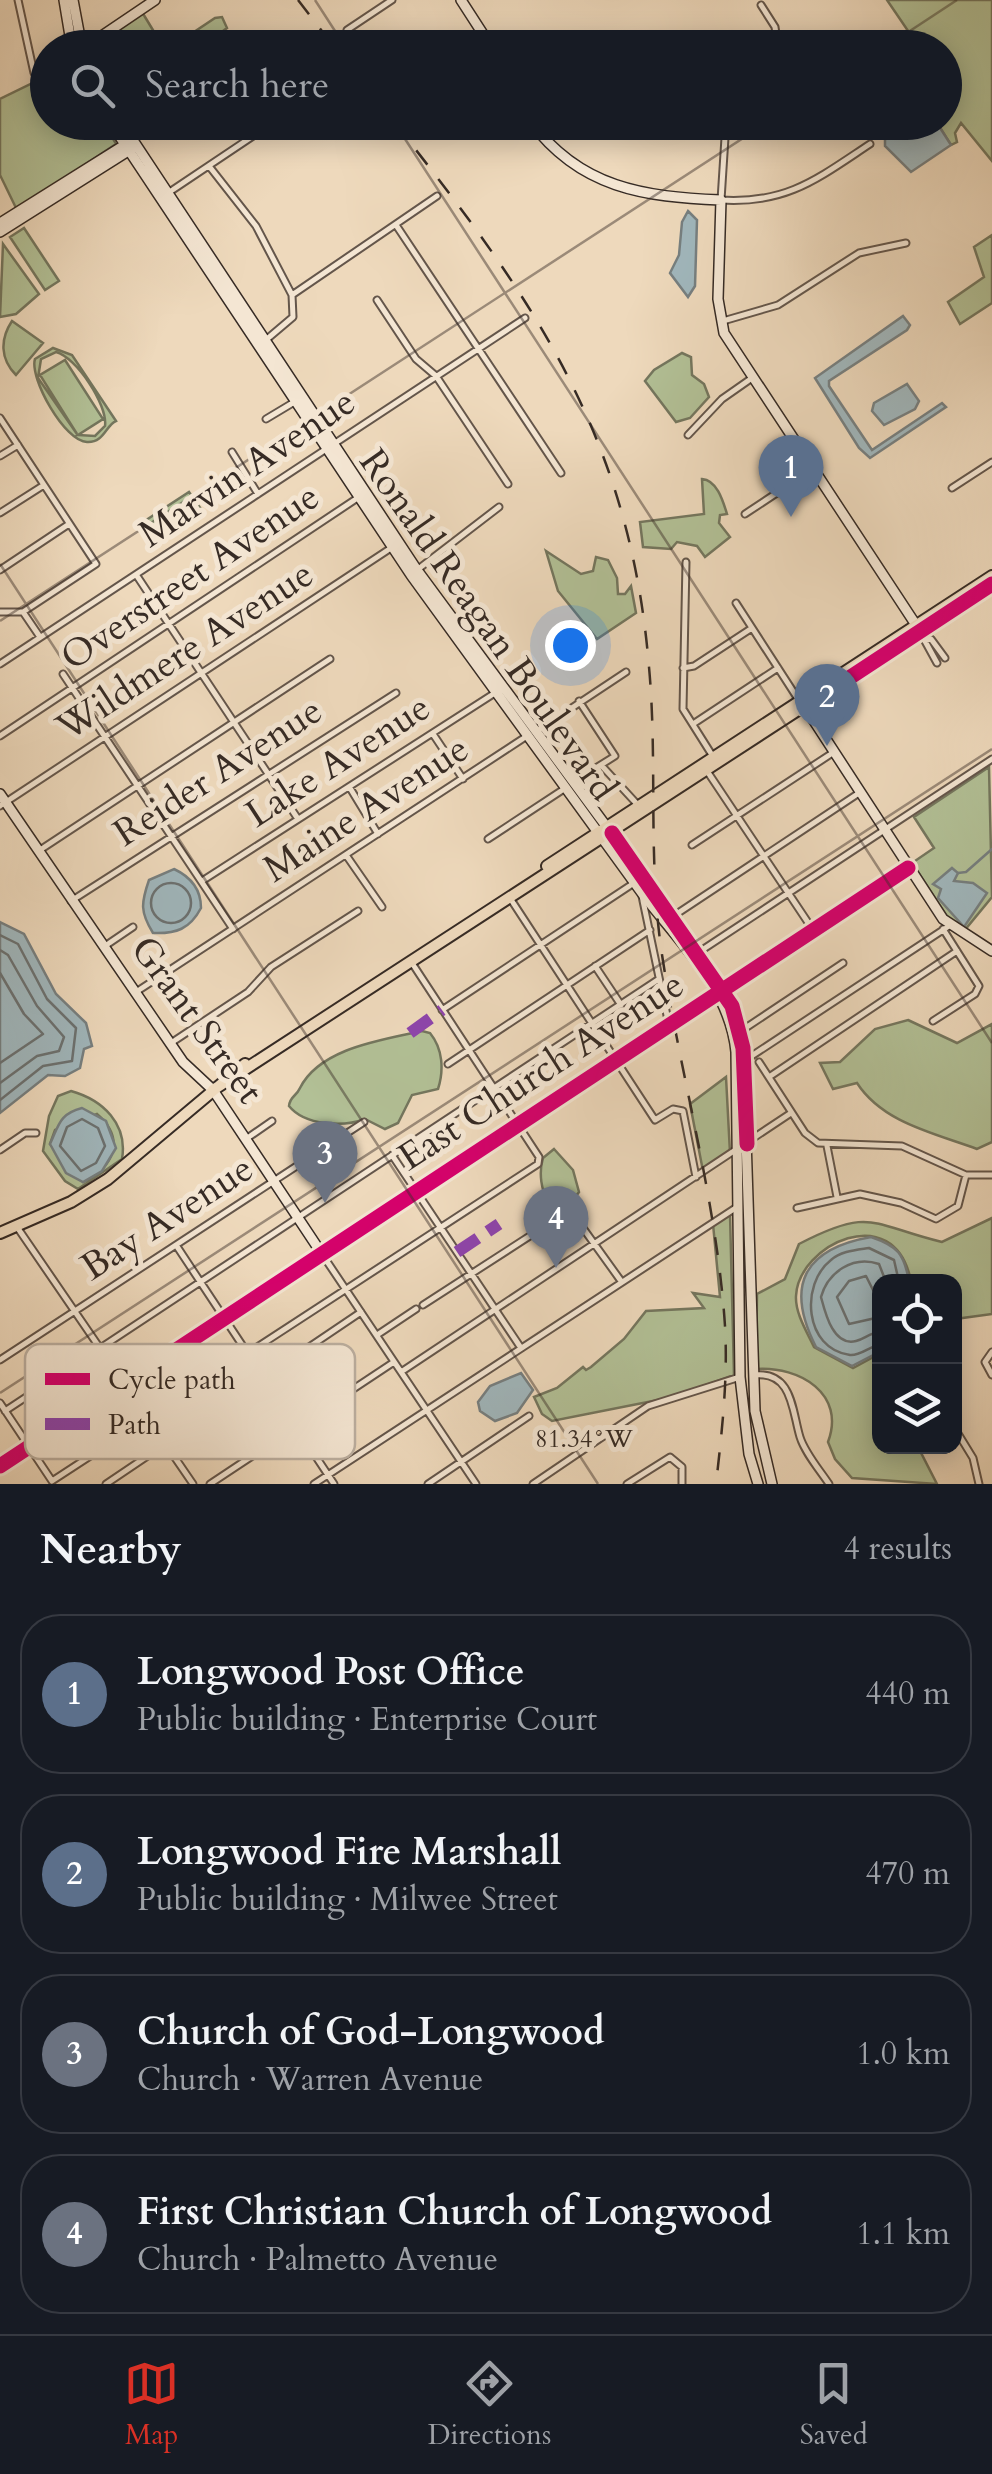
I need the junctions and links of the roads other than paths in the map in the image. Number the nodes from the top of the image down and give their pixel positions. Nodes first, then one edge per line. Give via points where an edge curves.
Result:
1 (18, 0) edge
2 (64, 0) edge
3 (73, 0) edge
4 (155, 0) edge
5 (392, 0) edge
6 (460, 0) edge
7 (761, 5) dead end
8 (69, 30) edge
9 (79, 30) edge
10 (110, 30) edge
11 (348, 30) dead end
12 (480, 30) edge
13 (774, 30) edge
14 (30, 56) edge
15 (126, 140) edge
16 (128, 140) edge
17 (247, 140) edge
18 (548, 140) edge
19 (725, 140) edge
20 (870, 144) dead end
21 (130, 145) junction
22 (209, 166) junction
23 (168, 194) junction
24 (437, 196) dead end
25 (721, 200) junction
26 (22, 213) junction
27 (396, 225) junction
28 (0, 228) edge
29 (186, 230) junction
30 (906, 243) dead end
31 (292, 295) junction
32 (377, 300) dead end
33 (525, 318) dead end
34 (720, 322) junction
35 (262, 342) junction
36 (478, 348) junction
37 (436, 376) junction
38 (752, 378) junction
39 (296, 401) junction
40 (0, 418) edge
41 (266, 419) dead end
42 (688, 434) dead end
43 (18, 445) junction
44 (330, 446) junction
45 (232, 452) dead end
46 (0, 456) edge
47 (992, 462) edge
48 (813, 469) junction
49 (561, 473) dead end
50 (508, 484) dead end
51 (44, 485) junction
52 (952, 488) dead end
53 (258, 494) junction
54 (360, 497) junction
55 (499, 507) dead end
56 (0, 513) edge
57 (744, 514) dead end
58 (70, 524) junction
59 (396, 544) junction
60 (686, 562) dead end
61 (0, 570) edge
62 (418, 570) junction
63 (136, 575) junction
64 (992, 576) edge
65 (992, 584) edge
66 (736, 603) dead end
67 (0, 612) edge
68 (22, 612) junction
69 (169, 624) junction
70 (752, 628) junction
71 (921, 632) junction
72 (40, 638) junction
73 (330, 658) dead end
74 (944, 658) dead end
75 (937, 663) dead end
76 (0, 664) edge
77 (684, 668) junction
78 (778, 668) junction
79 (626, 672) dead end
80 (202, 673) junction
81 (64, 674) dead end
82 (72, 688) junction
83 (500, 690) junction
84 (396, 693) dead end
85 (805, 701) junction
86 (579, 702) junction
87 (234, 722) junction
88 (692, 724) junction
89 (433, 734) junction
90 (532, 734) junction
91 (0, 736) edge
92 (105, 736) junction
93 (834, 752) junction
94 (714, 758) junction
95 (992, 760) edge
96 (601, 764) junction
97 (707, 771) junction
98 (268, 772) junction
99 (463, 779) junction
100 (138, 785) junction
101 (570, 785) junction
102 (350, 788) junction
103 (860, 792) junction
104 (593, 800) dead end
105 (2, 801) edge
106 (639, 806) junction
107 (598, 814) junction
108 (738, 816) junction
109 (298, 820) junction
110 (884, 830) junction
111 (605, 832) junction
112 (378, 834) junction
113 (172, 835) junction
114 (488, 839) dead end
115 (692, 845) dead end
116 (38, 851) junction
117 (346, 855) junction
118 (764, 856) junction
119 (908, 868) junction
120 (202, 881) junction
121 (634, 883) junction
122 (642, 893) junction
123 (788, 893) junction
124 (509, 896) junction
125 (71, 900) junction
126 (382, 908) dead end
127 (358, 911) dead end
128 (672, 917) junction
129 (133, 927) dead end
130 (234, 928) junction
131 (946, 928) junction
132 (650, 930) junction
133 (813, 930) junction
134 (105, 946) junction
135 (540, 946) junction
136 (992, 951) edge
137 (698, 952) junction
138 (957, 952) junction
139 (410, 960) junction
140 (843, 963) dead end
141 (595, 966) junction
142 (659, 980) junction
143 (566, 986) junction
144 (136, 992) junction
145 (720, 992) junction
146 (621, 1004) junction
147 (442, 1010) junction
148 (933, 1021) dead end
149 (592, 1024) junction
150 (669, 1025) junction
151 (740, 1030) junction
152 (171, 1043) junction
153 (468, 1050) junction
154 (616, 1060) junction
155 (740, 1062) junction
156 (758, 1062) dead end
157 (448, 1064) dead end
158 (768, 1077) junction
159 (494, 1088) junction
160 (213, 1090) junction
161 (791, 1113) junction
162 (272, 1121) dead end
163 (364, 1122) dead end
164 (518, 1124) junction
165 (36, 1132) dead end
166 (246, 1139) junction
167 (747, 1144) junction
168 (827, 1146) junction
169 (0, 1150) edge
170 (737, 1150) junction
171 (392, 1155) junction
172 (966, 1175) junction
173 (992, 1175) edge
174 (697, 1178) junction
175 (273, 1180) junction
176 (416, 1192) junction
177 (837, 1196) junction
178 (737, 1207) junction
179 (798, 1208) dead end
180 (298, 1217) junction
181 (16, 1226) junction
182 (441, 1228) junction
183 (0, 1233) edge
184 (176, 1244) junction
185 (596, 1244) junction
186 (322, 1254) junction
187 (471, 1273) junction
188 (621, 1281) junction
189 (200, 1282) junction
190 (346, 1289) junction
191 (423, 1305) dead end
192 (416, 1310) dead end
193 (496, 1310) junction
194 (75, 1311) junction
195 (361, 1312) junction
196 (224, 1318) junction
197 (376, 1336) junction
198 (100, 1344) edge
199 (107, 1344) edge
200 (184, 1344) edge
201 (242, 1344) edge
202 (260, 1344) edge
203 (314, 1344) edge
204 (520, 1348) junction
205 (992, 1352) edge
206 (740, 1354) junction
207 (0, 1360) edge
208 (394, 1362) junction
209 (401, 1372) junction
210 (754, 1375) junction
211 (992, 1375) edge
212 (740, 1376) junction
213 (355, 1387) edge
214 (754, 1395) junction
215 (25, 1398) edge
216 (0, 1403) edge
217 (426, 1409) junction
218 (5, 1411) junction
219 (529, 1416) dead end
220 (962, 1439) edge
221 (25, 1441) edge
222 (25, 1450) edge
223 (749, 1454) junction
224 (355, 1456) edge
225 (37, 1459) edge
226 (88, 1459) edge
227 (144, 1459) edge
228 (176, 1459) edge
229 (247, 1459) edge
230 (318, 1459) edge
231 (351, 1459) edge
232 (461, 1462) junction
233 (0, 1466) edge
234 (328, 1474) junction
235 (771, 1481) edge
236 (53, 1483) edge
237 (106, 1484) edge
238 (192, 1484) edge
239 (210, 1484) edge
240 (314, 1484) edge
241 (334, 1484) edge
242 (428, 1484) edge
243 (476, 1484) edge
244 (533, 1484) edge
245 (627, 1484) edge
246 (682, 1484) edge
247 (758, 1484) edge
248 (828, 1484) edge
249 (979, 1484) edge

1 - 14 street
2 - 8 main road
3 - 9 main road
4 - 10 main road
5 - 11 street
6 - 12 main road
7 - 13 street
15 - 21 main road, Ronald Reagan Boulevard
16 - 21 main road, Ronald Reagan Boulevard
17 - 22 street
18 - 25 main road via 570,163 617,188 656,198
19 - 25 street
20 - 25 street via 790,194
21 - 23 main road, Ronald Reagan Boulevard
21 - 26 main road
21 - 26 main road
21 - 29 main road, Ronald Reagan Boulevard
22 - 23 street
22 - 31 street via 256,226
23 - 29 main road, Ronald Reagan Boulevard
24 - 27 street
25 - 34 main road
26 - 28 main road
27 - 31 street
27 - 36 street
29 - 35 main road, Ronald Reagan Boulevard
30 - 34 street via 860,253 778,305
31 - 35 street via 293,317
32 - 37 street via 416,359
33 - 36 street, Marvin Avenue
34 - 38 main road
35 - 39 main road, Ronald Reagan Boulevard
35 - 44 main road, Ronald Reagan Boulevard
36 - 37 street, Marvin Avenue
36 - 49 street
37 - 44 street, Marvin Avenue
37 - 50 street
38 - 42 street
38 - 48 main road
39 - 41 street
39 - 44 main road, Ronald Reagan Boulevard
40 - 43 street
43 - 46 street
43 - 51 street
44 - 53 street, Marvin Avenue
44 - 54 main road, Ronald Reagan Boulevard
44 - 59 main road, Ronald Reagan Boulevard
45 - 53 street
47 - 52 street
48 - 57 street
48 - 71 main road
51 - 56 street
51 - 58 street
53 - 63 street, Marvin Avenue
54 - 59 main road, Ronald Reagan Boulevard
54 - 69 street, Overstreet Avenue
55 - 62 street
58 - 61 street
58 - 68 street via 96,564
59 - 62 main road, Ronald Reagan Boulevard
59 - 80 street, Wildmere Avenue
59 - 83 main road, Ronald Reagan Boulevard
60 - 77 street
62 - 83 main road, Ronald Reagan Boulevard
63 - 69 street
63 - 72 street, Marvin Avenue
64 - 71 main road
65 - 71 main road
66 - 70 street
67 - 68 street
68 - 72 street
69 - 80 street
69 - 82 street, Overstreet Avenue
70 - 77 street
70 - 78 street
71 - 74 street
71 - 75 street
71 - 85 main road
72 - 76 street, Marvin Avenue
73 - 87 street
77 - 88 street via 683,709
78 - 85 street
78 - 88 street
79 - 86 street, Maine Avenue
80 - 87 street
80 - 92 street, Wildmere Avenue
81 - 82 street
82 - 91 street, Overstreet Avenue
82 - 92 street
83 - 89 street, Lake Avenue
83 - 90 main road, Ronald Reagan Boulevard
84 - 98 street, Reider Avenue
85 - 93 main road
85 - 94 main road
85 - 97 main road
86 - 90 street, Maine Avenue
86 - 96 street via 615,756
87 - 98 street
87 - 100 street
88 - 94 street
89 - 99 street
89 - 102 street, Lake Avenue
90 - 99 street, Maine Avenue
90 - 101 main road, Ronald Reagan Boulevard
92 - 100 street
92 - 105 street, Wildmere Avenue
93 - 103 main road
93 - 108 street
94 - 106 main road
95 - 110 street
96 - 101 street
96 - 106 street
97 - 108 street
97 - 111 main road
98 - 109 street
98 - 113 street, Reider Avenue
99 - 112 street, Maine Avenue
100 - 113 street
100 - 116 street
101 - 107 main road, Ronald Reagan Boulevard
101 - 111 main road, Ronald Reagan Boulevard
101 - 114 street
102 - 109 street, Lake Avenue
102 - 112 street
103 - 110 main road
103 - 118 street
104 - 107 main road
105 - 116 main road, Grant Street
106 - 111 main road
107 - 111 main road, Ronald Reagan Boulevard
108 - 115 street
108 - 118 street
109 - 120 street, Lake Avenue
110 - 119 main road
110 - 123 street
111 - 121 main road, Ronald Reagan Boulevard
111 - 124 main road
111 - 128 main road, Ronald Reagan Boulevard
112 - 117 street, Maine Avenue
113 - 120 street
113 - 125 street, Reider Avenue
116 - 125 main road, Grant Street
117 - 126 street
117 - 130 street, Maine Avenue
118 - 123 street
118 - 128 street
119 - 131 main road
119 - 133 main road, East Church Avenue
120 - 130 street
121 - 122 main road, Ronald Reagan Boulevard
121 - 135 street
122 - 132 street
122 - 145 main road, Ronald Reagan Boulevard
123 - 133 street
123 - 137 street
124 - 135 street
124 - 139 main road
125 - 134 main road, Grant Street
127 - 152 street
128 - 137 main road, Ronald Reagan Boulevard
129 - 134 street
130 - 144 street, Maine Avenue
131 - 136 main road
131 - 138 street
131 - 155 street
132 - 141 street
132 - 142 street
133 - 145 main road, East Church Avenue
134 - 144 main road, Grant Street
135 - 143 street
135 - 147 street
137 - 145 main road, Ronald Reagan Boulevard
138 - 148 street via 978,989
138 - 158 street
139 - 147 street
139 - 160 main road
140 - 151 street
141 - 143 street
141 - 146 street
142 - 146 street
142 - 150 street
143 - 149 street
143 - 153 street
144 - 152 main road, Grant Street
145 - 150 main road, East Church Avenue
145 - 151 main road, Ronald Reagan Boulevard
145 - 155 main road, Ronald Reagan Boulevard
146 - 149 street
147 - 153 street
149 - 154 street
149 - 159 street
150 - 154 main road, East Church Avenue
151 - 155 main road, Ronald Reagan Boulevard
152 - 160 main road, Grant Street
153 - 157 street
153 - 159 street
154 - 164 main road, East Church Avenue
154 - 174 street via 655,1120 673,1108 684,1113
155 - 167 main road, Ronald Reagan Boulevard
155 - 170 main road, Ronald Reagan Boulevard
156 - 158 street
158 - 161 street
159 - 164 street
159 - 171 street
160 - 166 main road, Grant Street
160 - 181 main road via 108,1179
161 - 167 street
161 - 168 street via 809,1138
162 - 166 street
163 - 175 street, Bay Avenue
164 - 176 main road, East Church Avenue
164 - 182 street via 538,1164
165 - 169 street
166 - 175 main road, Grant Street
167 - 170 street
167 - 210 main road, Ronald Reagan Boulevard
168 - 172 street via 902,1146
168 - 177 street
170 - 174 street
170 - 178 main road, Ronald Reagan Boulevard
171 - 176 street
171 - 180 street
172 - 173 street
172 - 177 street via 961,1202 936,1219 884,1198
174 - 185 street
175 - 180 main road, Grant Street
175 - 184 street, Bay Avenue
176 - 182 street
176 - 186 main road, East Church Avenue
177 - 179 street
178 - 188 street
178 - 206 main road, Ronald Reagan Boulevard
180 - 186 main road, Grant Street
180 - 189 street
181 - 183 main road
181 - 194 street
182 - 187 street
182 - 190 street
184 - 189 street
184 - 194 street, Bay Avenue
185 - 187 street via 572,1210
185 - 188 street
185 - 193 street
186 - 190 street, Grant Street
186 - 196 main road, East Church Avenue
187 - 191 street
187 - 193 street
188 - 204 street
189 - 196 street
189 - 199 street
190 - 195 street, Grant Street
190 - 202 street
192 - 197 street
193 - 204 street
193 - 209 street
194 - 198 street
194 - 207 street, Bay Avenue
195 - 197 street, Grant Street
195 - 203 street
196 - 200 main road, East Church Avenue
196 - 201 street
197 - 208 street, Grant Street
204 - 217 street
205 - 211 street via 985,1362
206 - 210 main road
206 - 212 main road, Ronald Reagan Boulevard
208 - 209 street, Grant Street
208 - 213 street
209 - 217 street, Grant Street
210 - 214 main road, Ronald Reagan Boulevard
210 - 248 street via 776,1380 791,1397 801,1440
212 - 214 main road
212 - 223 main road, Ronald Reagan Boulevard
212 - 244 street via 648,1406
214 - 235 main road, Ronald Reagan Boulevard
215 - 218 street
216 - 218 street
217 - 224 street
217 - 232 street, Grant Street
218 - 221 street
219 - 232 street
220 - 249 street
222 - 233 main road, East Church Avenue
223 - 235 main road via 760,1459
223 - 247 main road, Ronald Reagan Boulevard
225 - 236 street
226 - 236 street
227 - 237 street
228 - 238 street
229 - 239 street
230 - 234 street
231 - 234 street
232 - 242 street
232 - 243 street, Grant Street
234 - 240 street
234 - 241 street
245 - 246 street via 670,1457 682,1467

